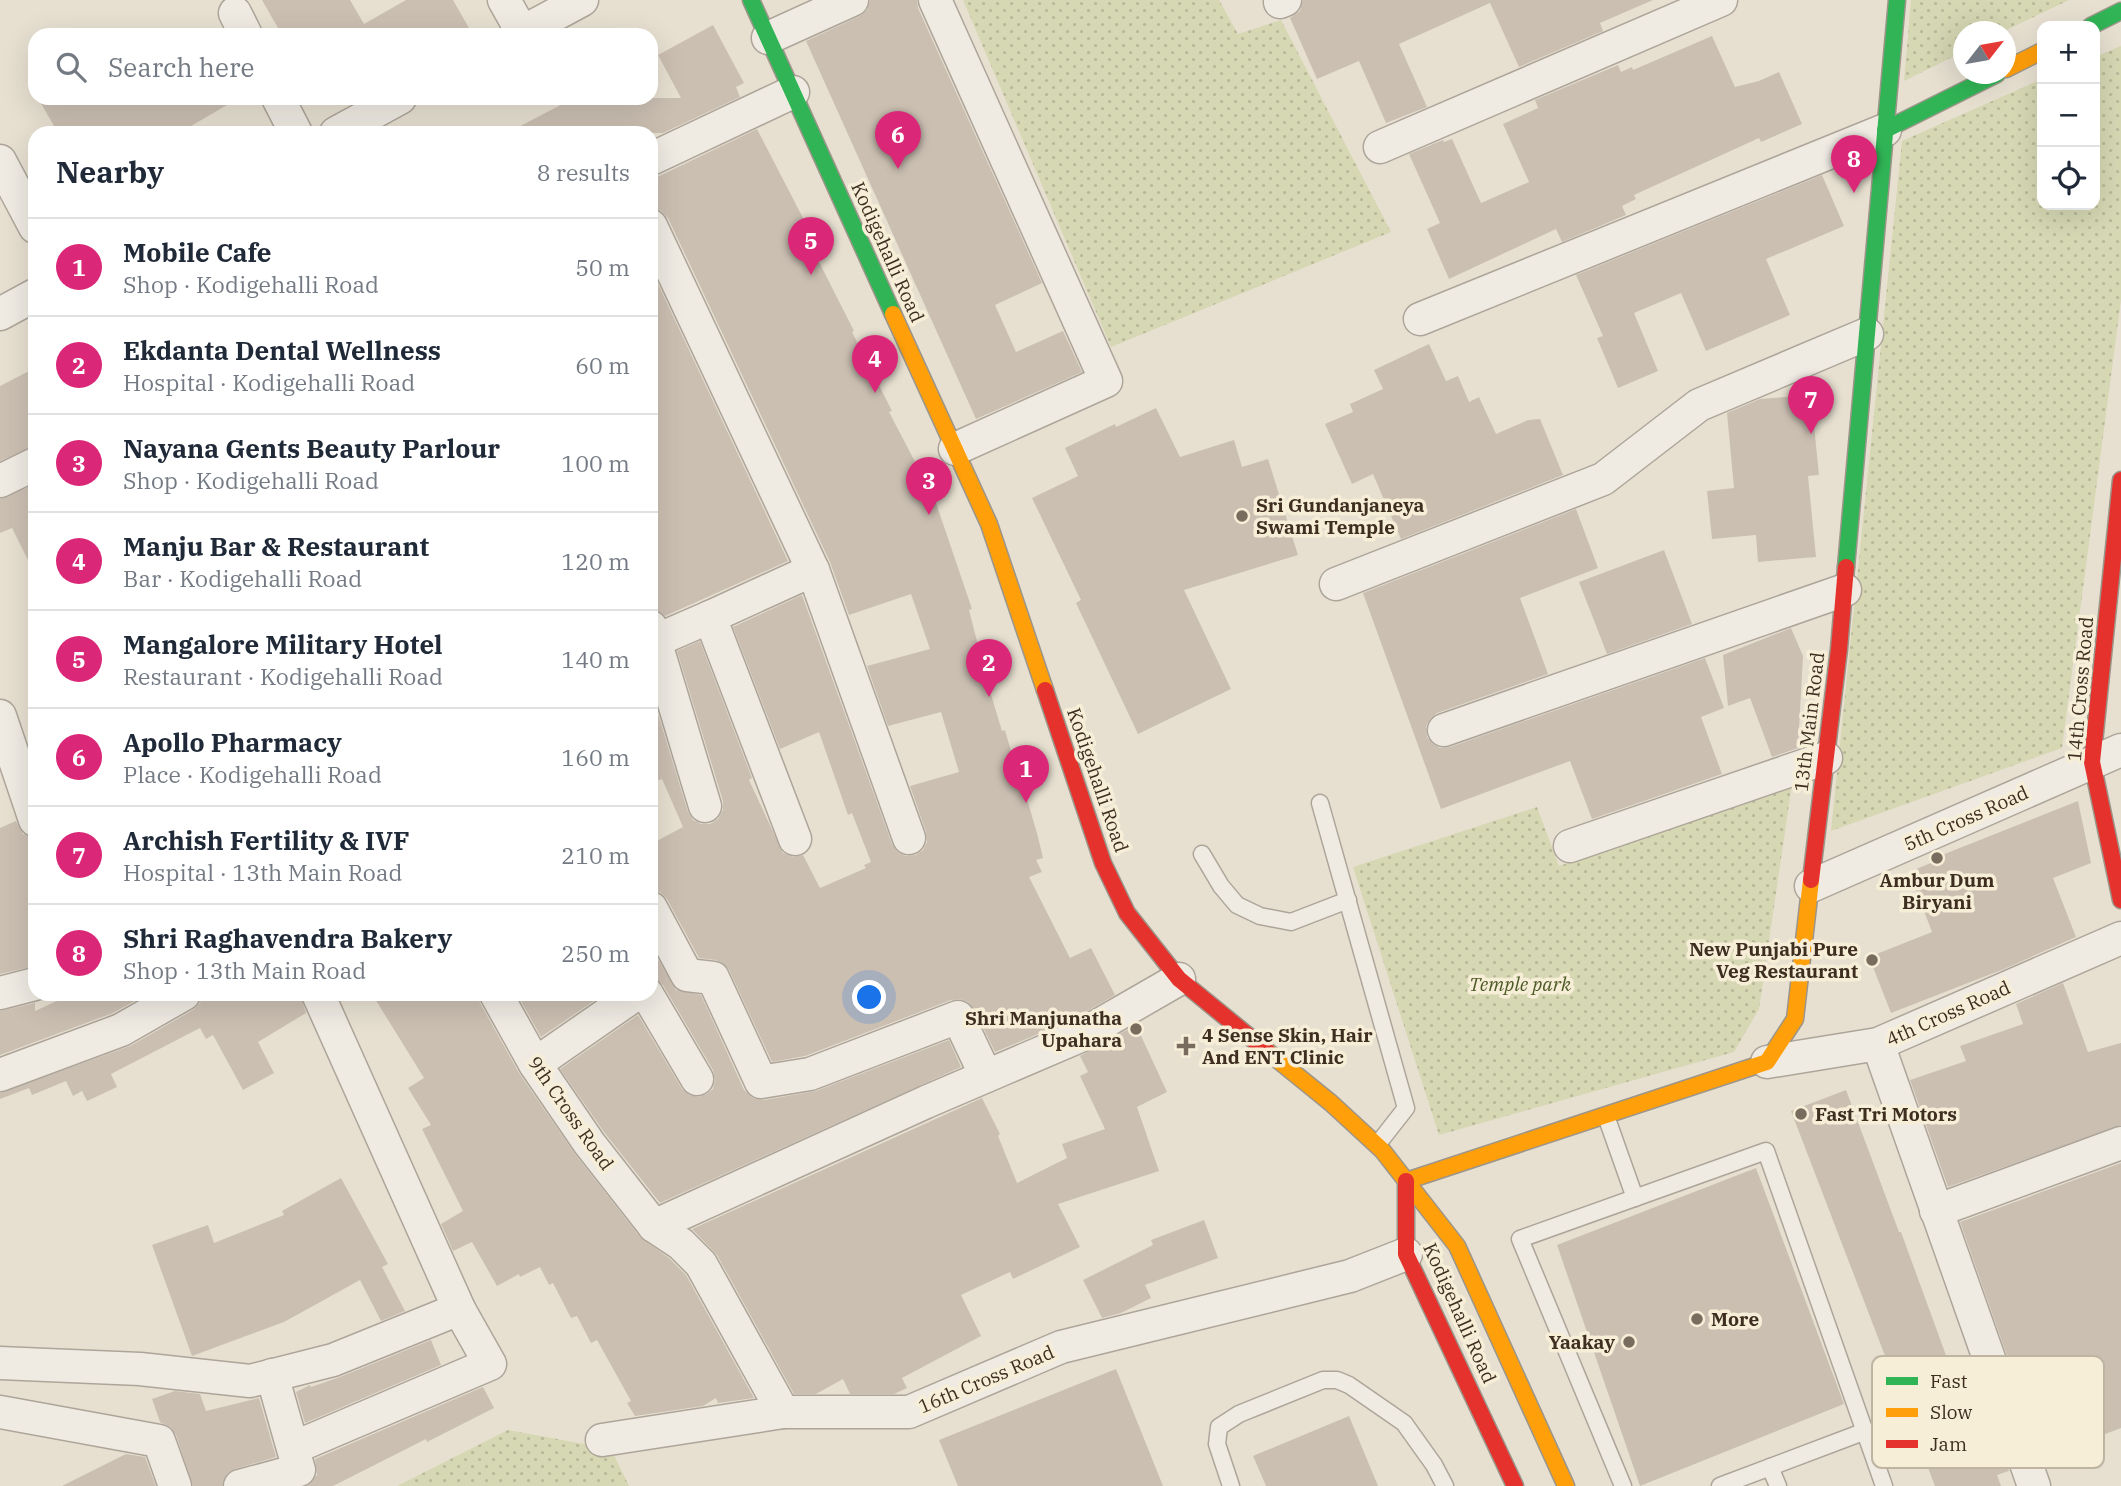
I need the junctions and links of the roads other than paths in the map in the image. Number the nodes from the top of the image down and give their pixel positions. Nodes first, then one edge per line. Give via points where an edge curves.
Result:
1 (504, 0) edge
2 (582, 0) edge
3 (751, 0) edge
4 (852, 0) edge
5 (935, 0) edge
6 (1721, 0) edge
7 (1896, 0) edge
8 (2121, 11) edge
9 (2100, 22) edge
10 (518, 28) edge
11 (529, 28) edge
12 (768, 38) junction
13 (2037, 54) edge
14 (2016, 64) edge
15 (1977, 84) edge
16 (793, 92) junction
17 (282, 105) edge
18 (387, 105) edge
19 (292, 126) edge
20 (349, 126) edge
21 (1885, 130) junction
22 (1380, 147) dead end
23 (658, 156) edge
24 (0, 161) edge
25 (28, 214) edge
26 (658, 241) edge
27 (28, 299) edge
28 (0, 314) edge
29 (1420, 319) dead end
30 (1867, 334) junction
31 (955, 449) junction
32 (28, 467) edge
33 (2121, 480) edge
34 (0, 481) edge
35 (2117, 543) edge
36 (813, 570) junction
37 (1336, 584) dead end
38 (1844, 590) junction
39 (710, 617) junction
40 (658, 633) edge
41 (658, 647) edge
42 (0, 716) edge
43 (1444, 730) dead end
44 (2121, 750) edge
45 (1826, 758) junction
46 (2092, 762) junction
47 (28, 799) edge
48 (1320, 803) dead end
49 (705, 806) dead end
50 (909, 838) dead end
51 (795, 839) dead end
52 (1570, 846) dead end
53 (1202, 854) dead end
54 (1811, 886) junction
55 (1348, 900) junction
56 (2121, 900) edge
57 (658, 921) edge
58 (2121, 938) edge
59 (1179, 979) junction
60 (28, 986) edge
61 (0, 993) edge
62 (172, 1001) edge
63 (321, 1001) edge
64 (500, 1001) edge
65 (626, 1001) edge
66 (650, 1001) edge
67 (1878, 1044) junction
68 (1768, 1062) junction
69 (535, 1064) junction
70 (0, 1075) edge
71 (986, 1076) junction
72 (697, 1079) dead end
73 (1606, 1116) junction
74 (2121, 1143) edge
75 (1377, 1145) junction
76 (1406, 1181) junction
77 (1635, 1198) junction
78 (1936, 1211) junction
79 (654, 1226) junction
80 (1406, 1254) junction
81 (459, 1309) junction
82 (1988, 1356) edge
83 (0, 1363) edge
84 (272, 1375) junction
85 (0, 1412) edge
86 (783, 1412) junction
87 (1863, 1432) junction
88 (602, 1440) dead end
89 (293, 1448) junction
90 (1872, 1455) edge
91 (1770, 1467) junction
92 (1877, 1468) edge
93 (2028, 1468) edge
94 (176, 1486) edge
95 (240, 1486) edge
96 (1231, 1486) edge
97 (1445, 1486) edge
98 (1515, 1486) edge
99 (1566, 1486) edge
100 (1623, 1486) edge
101 (1720, 1486) edge
102 (1778, 1486) edge
103 (1884, 1486) edge
104 (2034, 1486) edge

1 - 10 street
2 - 11 street
3 - 12 street, Kodigehalli Road
4 - 12 street
5 - 31 street via 1106,382
6 - 22 street
7 - 21 street, 13th Main Road
8 - 9 street
12 - 16 street, Kodigehalli Road
13 - 14 street
15 - 21 street
16 - 23 street
16 - 31 street, Kodigehalli Road
17 - 19 street
18 - 20 street
21 - 29 street
21 - 30 street, 13th Main Road
24 - 25 street
26 - 36 street
27 - 28 street
30 - 37 street via 1699,405 1602,478
30 - 38 street, 13th Main Road
31 - 59 street, Kodigehalli Road via 989,524 1103,863 1127,913
32 - 34 street
33 - 35 street, 14th Cross Road
35 - 46 street, 14th Cross Road
36 - 39 street
36 - 50 street
38 - 43 street
38 - 45 street, 13th Main Road
39 - 40 street
39 - 51 street
41 - 49 street
42 - 47 street
44 - 46 street, 5th Cross Road
45 - 52 street
45 - 54 street, 13th Main Road
46 - 54 street, 5th Cross Road
46 - 56 street, 14th Cross Road
48 - 55 lane
53 - 55 lane via 1237,905 1260,916 1291,922
54 - 68 street, 13th Main Road via 1795,1019
55 - 75 lane via 1406,1108
57 - 71 street via 687,975 713,978 761,1082 810,1074 958,1017
58 - 67 street, 4th Cross Road
59 - 71 street via 1080,1036
59 - 75 street, Kodigehalli Road
60 - 61 street
62 - 70 street via 121,1030
63 - 81 street
64 - 69 street, 9th Cross Road
65 - 69 street
66 - 72 street
67 - 68 street, 4th Cross Road
67 - 78 street
68 - 73 street
69 - 79 street, 9th Cross Road
71 - 79 street
73 - 76 street
73 - 77 lane
74 - 78 street
75 - 76 street, Kodigehalli Road
76 - 80 street, Kodigehalli Road
76 - 99 street via 1457,1246
77 - 87 lane via 1766,1151
77 - 100 lane via 1520,1239
78 - 82 street
79 - 86 street via 701,1264
80 - 86 street, 16th Cross Road via 1350,1276 1061,1347 909,1412
80 - 98 street, Kodigehalli Road
81 - 84 street via 333,1360
81 - 89 street via 489,1364
83 - 84 street via 140,1369 250,1381
84 - 89 street
85 - 94 street via 159,1441
86 - 88 street, 16th Cross Road
87 - 90 lane
87 - 91 lane
89 - 95 street via 299,1470
91 - 101 lane
91 - 102 lane
92 - 103 lane
93 - 104 street
96 - 97 lane via 1217,1444 1219,1427 1323,1380 1349,1385 1404,1423

